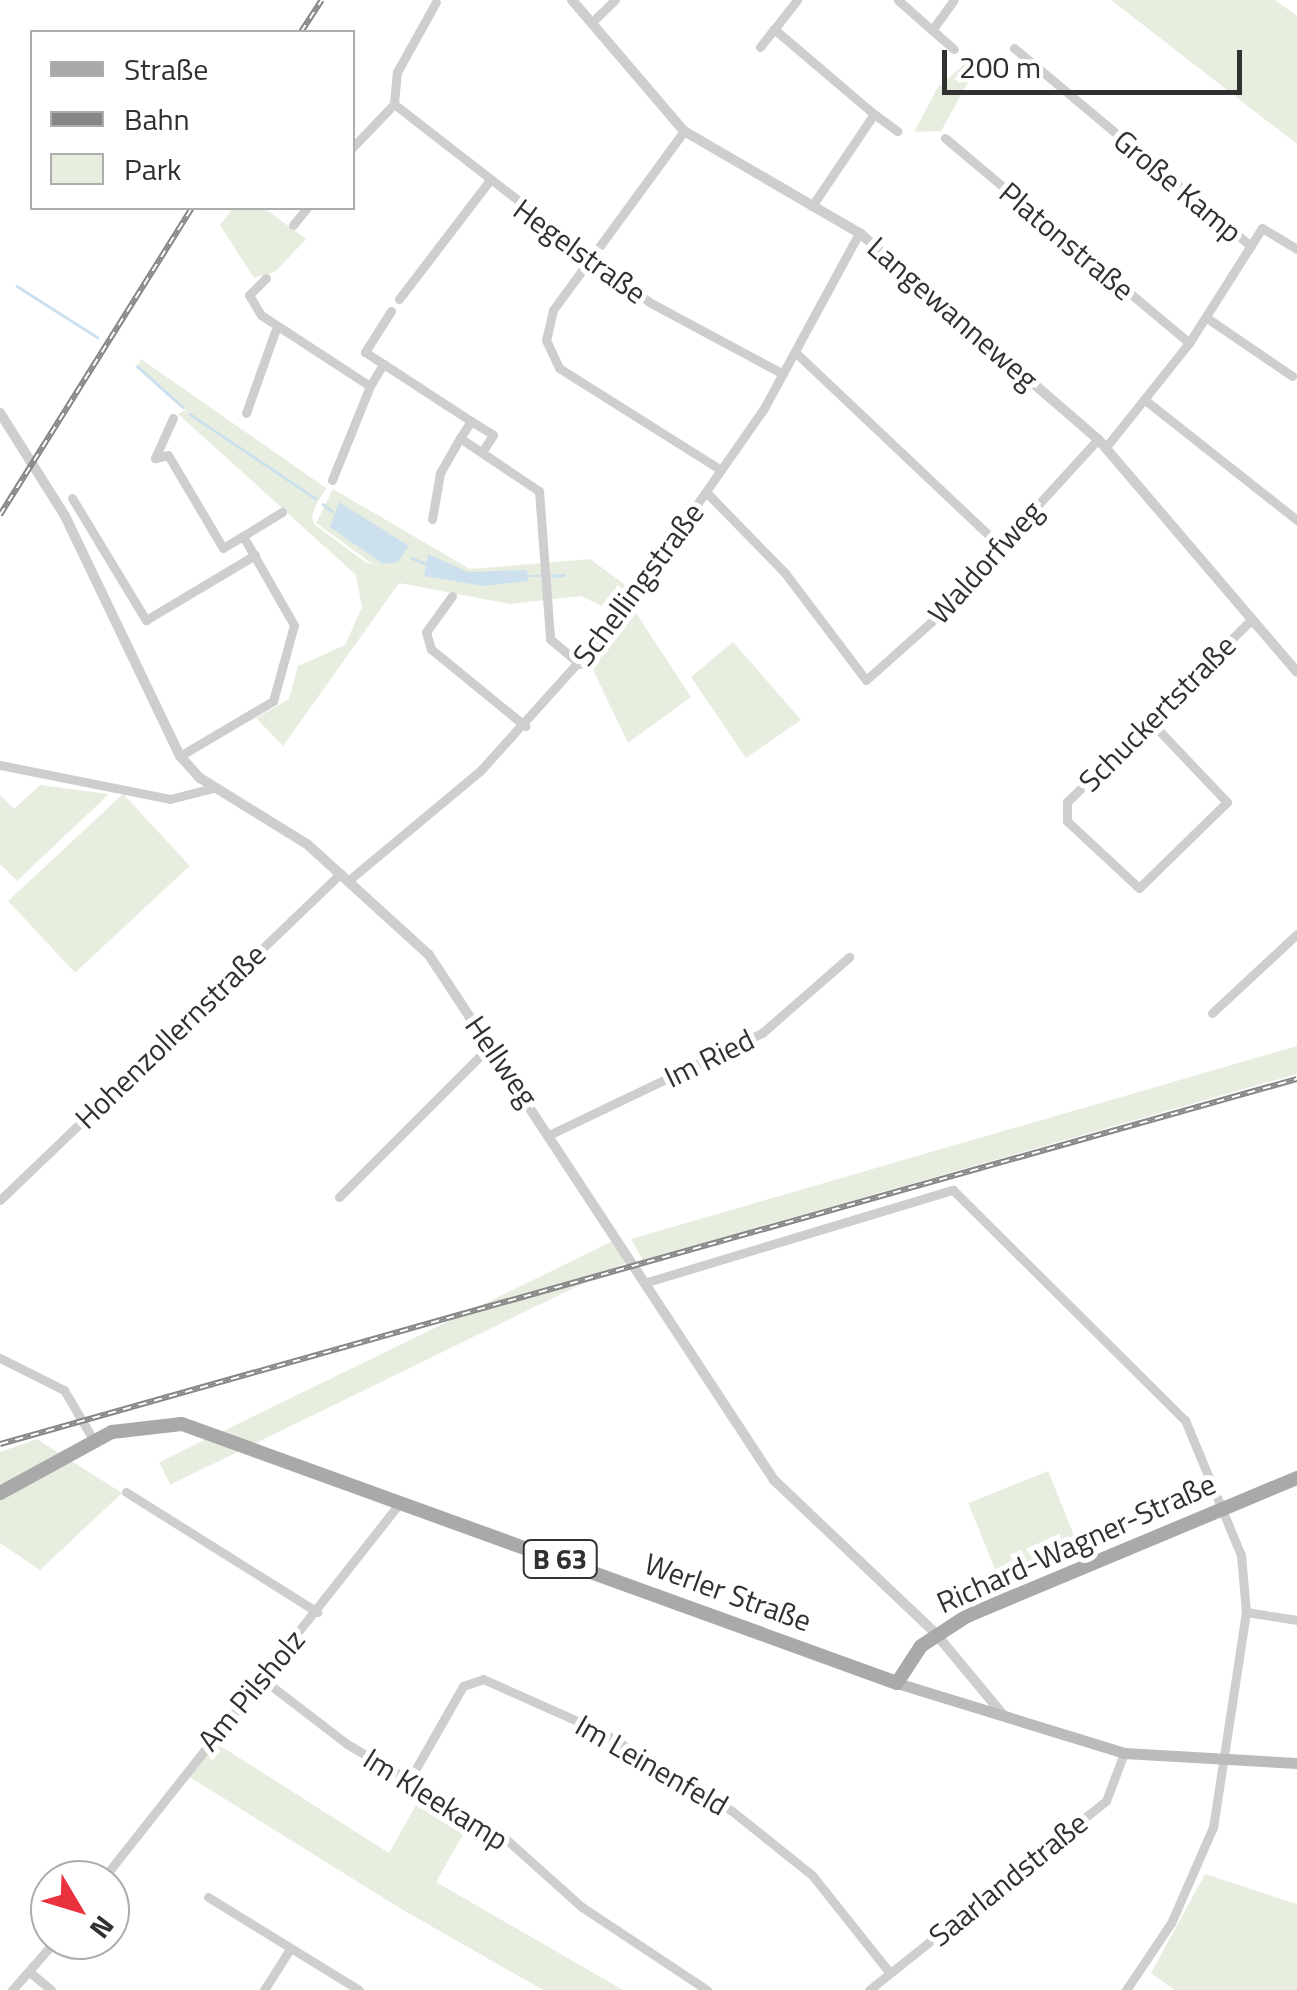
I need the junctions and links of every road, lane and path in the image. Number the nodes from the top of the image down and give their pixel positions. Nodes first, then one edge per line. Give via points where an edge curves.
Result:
1 (572, 0) edge
2 (615, 0) edge
3 (797, 0) edge
4 (898, 0) edge
5 (954, 0) edge
6 (436, 2) edge
7 (591, 23) junction
8 (774, 29) junction
9 (932, 30) junction
10 (760, 47) dead end
11 (1014, 48) dead end
12 (954, 49) dead end
13 (394, 104) junction
14 (874, 114) junction
15 (897, 131) dead end
16 (684, 132) junction
17 (945, 138) dead end
18 (355, 145) edge
19 (487, 184) junction
20 (812, 206) junction
21 (305, 210) edge
22 (293, 226) dead end
23 (859, 233) junction
24 (1251, 246) junction
25 (1297, 248) edge
26 (590, 258) junction
27 (266, 278) dead end
28 (398, 299) dead end
29 (391, 311) dead end
30 (1206, 318) junction
31 (276, 326) junction
32 (1189, 343) junction
33 (365, 352) junction
34 (795, 352) junction
35 (383, 364) junction
36 (351, 373) junction
37 (783, 374) junction
38 (1292, 376) dead end
39 (370, 386) junction
40 (1144, 400) junction
41 (0, 413) edge
42 (246, 413) dead end
43 (172, 418) dead end
44 (471, 422) junction
45 (460, 438) junction
46 (1102, 443) junction
47 (482, 452) junction
48 (721, 470) junction
49 (332, 480) dead end
50 (707, 492) junction
51 (72, 498) dead end
52 (282, 512) dead end
53 (432, 519) dead end
54 (1297, 520) edge
55 (243, 536) junction
56 (999, 545) junction
57 (223, 548) junction
58 (254, 555) junction
59 (234, 567) junction
60 (452, 596) dead end
61 (1250, 620) junction
62 (580, 664) junction
63 (1296, 670) edge
64 (1150, 721) junction
65 (525, 726) junction
66 (180, 756) junction
67 (0, 765) edge
68 (214, 788) junction
69 (345, 876) junction
70 (1297, 934) edge
71 (849, 958) dead end
72 (1212, 1013) dead end
73 (492, 1044) junction
74 (552, 1133) junction
75 (339, 1197) dead end
76 (0, 1200) edge
77 (644, 1283) junction
78 (0, 1358) edge
79 (94, 1441) junction
80 (1297, 1478) edge
81 (126, 1492) dead end
82 (0, 1494) edge
83 (401, 1502) junction
84 (1224, 1508) junction
85 (317, 1612) junction
86 (1246, 1612) junction
87 (1297, 1620) edge
88 (936, 1634) junction
89 (261, 1678) junction
90 (897, 1683) junction
91 (1008, 1721) junction
92 (1124, 1753) junction
93 (1297, 1763) edge
94 (1227, 1764) junction
95 (410, 1779) junction
96 (118, 1860) edge
97 (208, 1897) dead end
98 (290, 1949) junction
99 (42, 1960) edge
100 (890, 1973) junction
101 (32, 1974) junction
102 (12, 1990) edge
103 (50, 1990) edge
104 (264, 1990) edge
105 (360, 1990) edge
106 (708, 1990) edge
107 (869, 1990) edge
108 (1126, 1990) edge

1 - 7 street, Langewanneweg
2 - 7 street
3 - 8 street
4 - 9 street
5 - 9 street
6 - 13 street via 397,72
7 - 16 street, Langewanneweg
8 - 10 street
8 - 14 street
9 - 12 street
11 - 24 street, Große Kamp
13 - 18 street
13 - 19 street, Hegelstraße
14 - 15 street
14 - 20 street
16 - 20 street, Langewanneweg
16 - 26 street
17 - 32 street, Platonstraße
19 - 26 street, Hegelstraße
19 - 28 street
20 - 23 street, Langewanneweg
21 - 22 street
23 - 34 street, Schellingstraße
23 - 46 street, Langewanneweg
24 - 25 street, Waldorfweg via 1262,228
24 - 30 street, Waldorfweg
26 - 37 street, Hegelstraße via 648,302
26 - 48 street via 549,316 551,358
27 - 31 street via 249,295
29 - 33 street
30 - 32 street, Waldorfweg
30 - 38 street
31 - 36 street
31 - 42 street
32 - 40 street, Waldorfweg
33 - 35 street
33 - 36 street
34 - 37 street, Schellingstraße
34 - 56 street
35 - 39 street
35 - 44 street
36 - 39 street
37 - 48 street, Schellingstraße
39 - 49 street
40 - 46 street, Waldorfweg
40 - 54 street
41 - 66 street, Hellweg via 65,516
43 - 57 street via 155,458 168,455
44 - 45 street
44 - 47 street via 492,435
45 - 47 street
45 - 53 street via 440,473
46 - 56 street, Waldorfweg
46 - 61 street, Langewanneweg
47 - 62 street via 538,491 550,639
48 - 50 street, Schellingstraße
50 - 56 street, Waldorfweg via 785,573 866,680
50 - 62 street, Schellingstraße
51 - 59 street via 146,620
52 - 55 street
55 - 57 street
55 - 58 street
57 - 59 street
58 - 59 street
58 - 66 street via 294,624 280,689
60 - 65 street via 426,632 431,649
61 - 63 street, Langewanneweg
61 - 64 street, Schuckertstraße
62 - 65 street, Schellingstraße
64 - 64 street, Schuckertstraße via 1066,806 1068,821 1139,888 1225,808 1224,793
65 - 69 street, Schellingstraße
66 - 68 street, Hellweg
67 - 68 street via 170,799
68 - 69 street, Hellweg
69 - 73 street, Hellweg via 429,955
69 - 76 street, Hohenzollernstraße
70 - 72 street
71 - 74 street, Im Ried via 762,1032
73 - 74 street, Hellweg
73 - 75 street
74 - 77 street, Hellweg
77 - 84 street via 953,1190 1185,1420
77 - 88 street, Hellweg via 774,1480
78 - 79 street via 64,1390
79 - 82 main road, Werler Straße / B 63
79 - 83 main road, Werler Straße / B 63 via 182,1424
80 - 84 main road, Richard-Wagner-Straße
81 - 85 street
83 - 85 street, Am Pilsholz
83 - 90 main road, Werler Straße / B 63
84 - 86 street
84 - 88 main road, Richard-Wagner-Straße
85 - 89 street, Am Pilsholz
86 - 87 street
86 - 94 street
88 - 90 main road, Richard-Wagner-Straße
88 - 91 street, Hellweg
89 - 95 street, Im Kleekamp
89 - 96 street, Am Pilsholz
90 - 91 main road, Werler Straße
91 - 92 main road, Werler Straße
92 - 94 main road, Werler Straße
92 - 100 street, Saarlandstraße via 1106,1801
93 - 94 main road, Werler Straße
94 - 108 street via 1190,1885
95 - 100 street, Im Leinenfeld via 463,1686 483,1679 654,1761 756,1828 825,1889
95 - 106 street, Im Kleekamp via 498,1832 582,1908
97 - 98 street
98 - 104 street
98 - 105 street
99 - 101 street
100 - 107 street, Saarlandstraße
101 - 102 street
101 - 103 street

